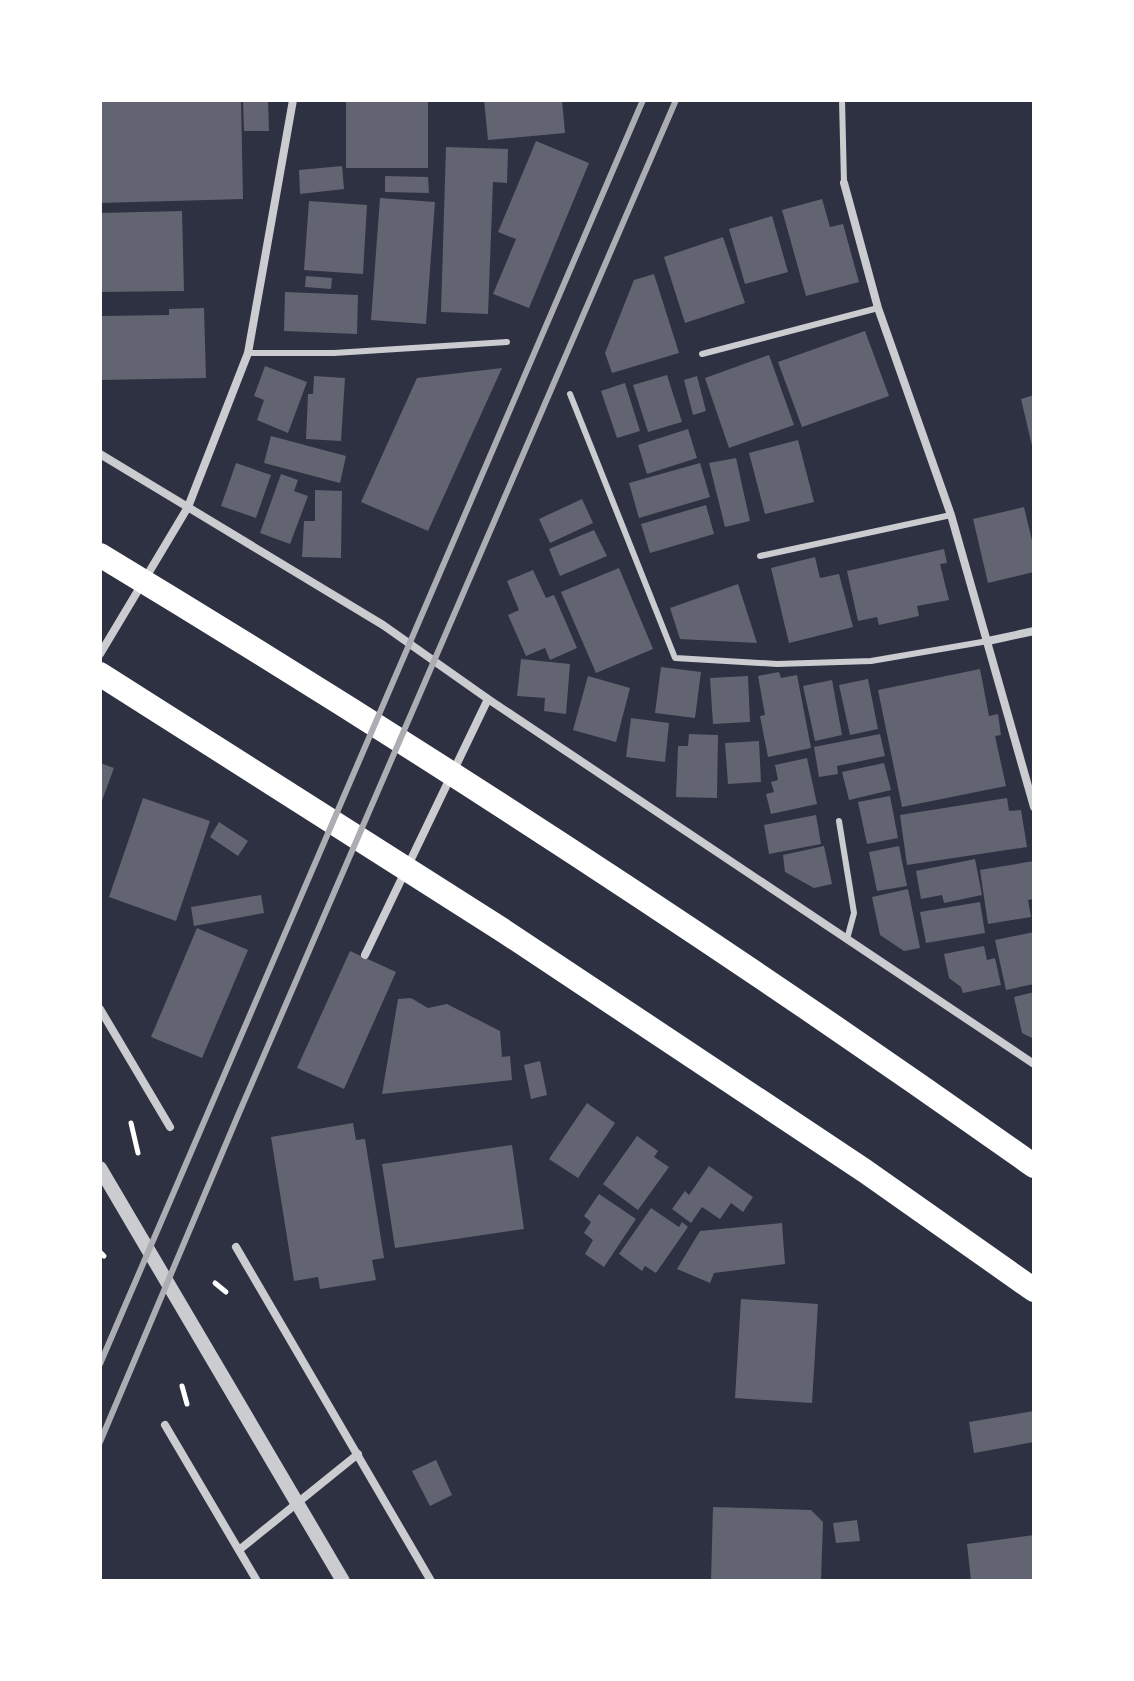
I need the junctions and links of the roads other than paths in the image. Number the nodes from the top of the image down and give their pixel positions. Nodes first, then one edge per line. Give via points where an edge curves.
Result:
1 (293, 100) edge
2 (842, 100) edge
3 (844, 183) joint
4 (878, 308) junction
5 (507, 342) dead end
6 (248, 353) junction
7 (702, 354) dead end
8 (570, 394) dead end
9 (100, 454) edge
10 (188, 507) junction
11 (951, 515) junction
12 (100, 555) edge
13 (760, 556) dead end
14 (1034, 631) edge
15 (988, 641) junction
16 (100, 654) edge
17 (100, 674) edge
18 (488, 699) junction
19 (1034, 807) edge
20 (839, 821) dead end
21 (847, 939) junction
22 (365, 955) dead end
23 (100, 1009) edge
24 (1034, 1064) edge
25 (170, 1127) dead end
26 (1034, 1166) edge
27 (100, 1168) edge
28 (236, 1247) dead end
29 (1034, 1290) edge
30 (165, 1425) dead end
31 (358, 1454) junction
32 (239, 1550) junction
33 (257, 1581) edge
34 (343, 1581) edge
35 (431, 1581) edge

1 - 6 street
2 - 3 lane
3 - 4 street
4 - 7 lane
4 - 11 street
5 - 6 lane
6 - 10 street
8 - 15 lane via 675,658 777,664 871,661
9 - 10 street
10 - 16 street
10 - 18 street via 383,625
11 - 13 lane
11 - 15 street
12 - 26 highway via 553,838
14 - 15 street
15 - 19 street
17 - 29 highway via 504,931
18 - 21 street
18 - 22 street
20 - 21 lane via 854,913
21 - 24 street
23 - 25 street
27 - 34 street
28 - 31 street
30 - 32 street
31 - 32 street
31 - 35 street
32 - 33 street

